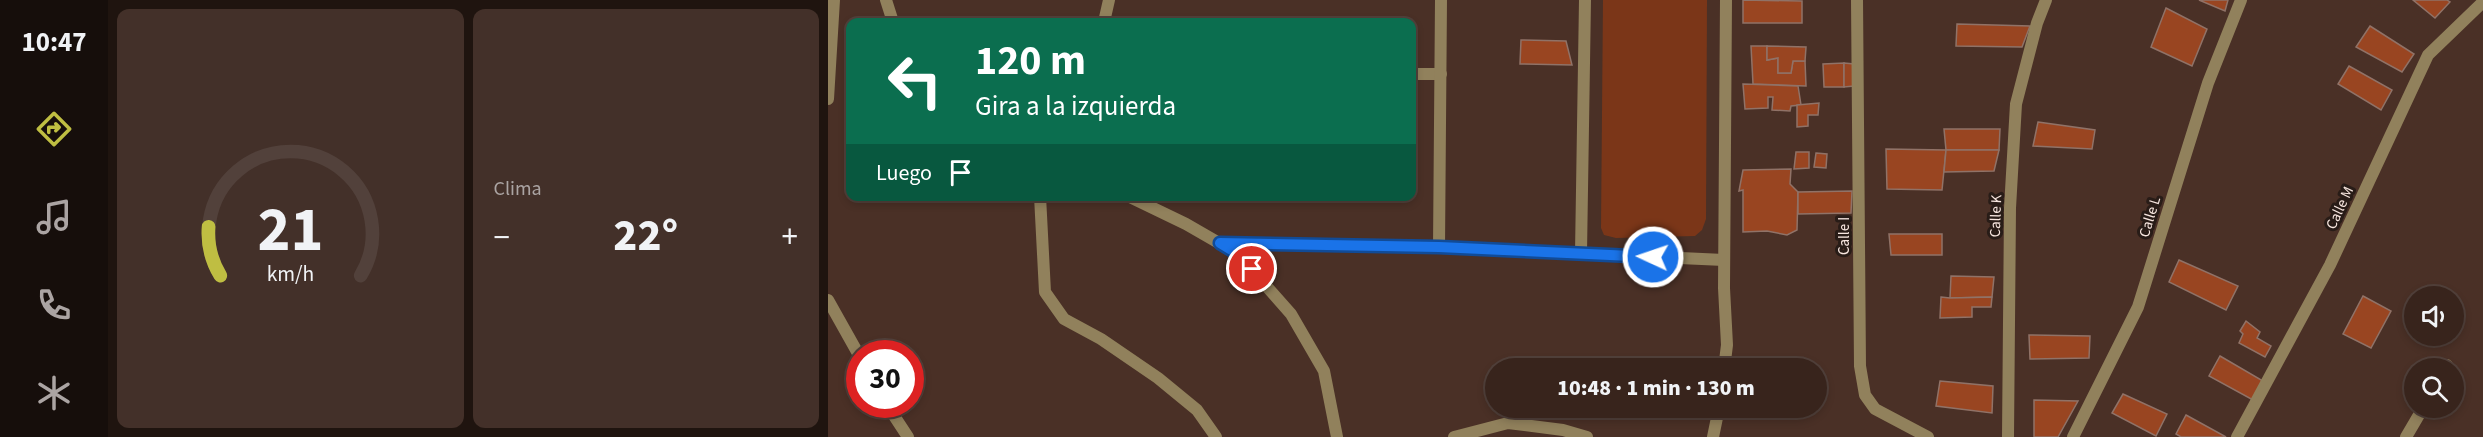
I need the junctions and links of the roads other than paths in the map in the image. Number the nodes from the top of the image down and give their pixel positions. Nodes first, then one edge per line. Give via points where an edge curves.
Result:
1 (834, 0) edge
2 (886, 0) edge
3 (1109, 0) edge
4 (1441, 0) edge
5 (1585, 0) edge
6 (1726, 0) edge
7 (1857, 0) edge
8 (2046, 0) edge
9 (2241, 0) edge
10 (2483, 3) edge
11 (891, 18) edge
12 (1105, 18) edge
13 (1416, 74) edge
14 (1441, 74) junction
15 (828, 99) edge
16 (1040, 201) edge
17 (1138, 201) edge
18 (1220, 243) junction
19 (1439, 247) junction
20 (1581, 253) junction
21 (1724, 260) junction
22 (828, 300) edge
23 (850, 340) edge
24 (1725, 358) edge
25 (896, 418) edge
26 (1717, 418) edge
27 (2416, 418) edge
28 (908, 437) edge
29 (1216, 437) edge
30 (1336, 437) edge
31 (1454, 437) edge
32 (1587, 437) edge
33 (1713, 437) edge
34 (1928, 437) edge
35 (2008, 437) edge
36 (2073, 437) edge
37 (2237, 437) edge
38 (2406, 437) edge

1 - 15 street
2 - 11 street
3 - 12 street
4 - 14 street
5 - 20 street
6 - 21 street
7 - 34 street, Calle I via 1860,366 1865,395 1875,409
8 - 35 street, Calle K via 2016,104 2010,208
9 - 36 street, Calle L via 2208,83 2138,307
10 - 37 street, Calle M via 2428,55 2330,265
13 - 14 street
14 - 19 street
16 - 29 street via 1045,292 1064,319 1158,378 1197,410
17 - 18 street
18 - 19 street
18 - 30 street via 1238,254 1291,314 1324,371
19 - 20 street
20 - 21 street
21 - 24 street
22 - 23 street
25 - 28 street
26 - 33 street
27 - 38 street
31 - 32 street via 1508,423

